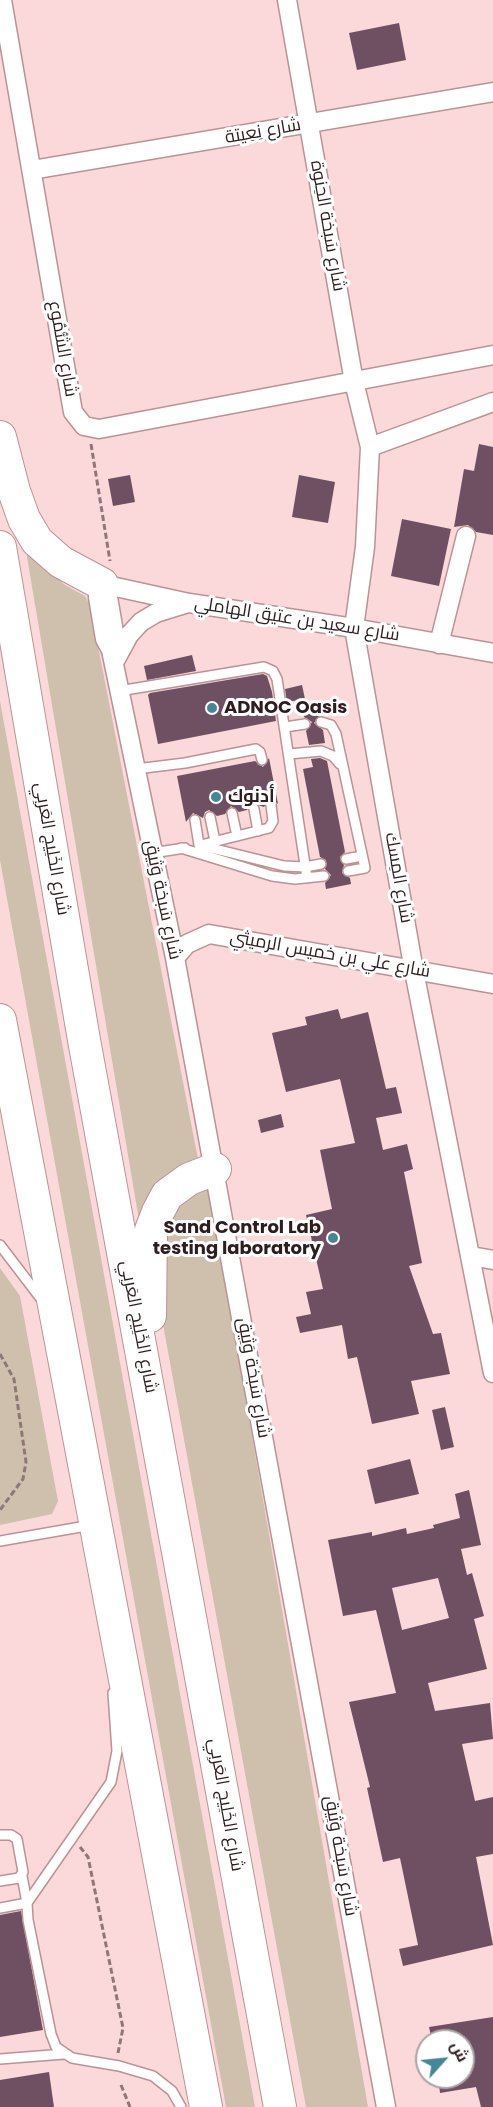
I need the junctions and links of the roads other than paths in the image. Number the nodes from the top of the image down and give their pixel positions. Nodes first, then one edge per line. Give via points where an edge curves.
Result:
1 (2, 0) edge
2 (287, 0) edge
3 (493, 92) edge
4 (310, 124) junction
5 (32, 170) junction
6 (493, 355) edge
7 (354, 382) junction
8 (493, 402) edge
9 (0, 437) edge
10 (370, 447) junction
11 (466, 536) dead end
12 (0, 547) edge
13 (108, 586) junction
14 (189, 603) junction
15 (354, 628) junction
16 (439, 644) junction
17 (493, 653) edge
18 (112, 658) junction
19 (119, 691) junction
20 (321, 722) dead end
21 (305, 724) dead end
22 (285, 727) junction
23 (242, 752) junction
24 (289, 754) junction
25 (221, 756) junction
26 (200, 760) junction
27 (262, 760) dead end
28 (184, 763) junction
29 (244, 763) dead end
30 (342, 765) junction
31 (223, 767) dead end
32 (136, 769) junction
33 (202, 771) dead end
34 (186, 774) dead end
35 (271, 805) dead end
36 (254, 809) dead end
37 (232, 813) dead end
38 (210, 817) dead end
39 (195, 820) dead end
40 (258, 831) junction
41 (237, 837) junction
42 (215, 841) junction
43 (199, 845) junction
44 (181, 848) junction
45 (152, 853) junction
46 (362, 856) junction
47 (346, 859) dead end
48 (321, 864) dead end
49 (305, 867) junction
50 (348, 871) dead end
51 (324, 876) dead end
52 (307, 879) junction
53 (175, 958) junction
54 (414, 971) junction
55 (493, 984) edge
56 (0, 1020) edge
57 (215, 1169) junction
58 (0, 1245) edge
59 (471, 1256) junction
60 (493, 1260) edge
61 (60, 1324) junction
62 (493, 1373) edge
63 (152, 1401) junction
64 (97, 1524) junction
65 (0, 1541) edge
66 (110, 1598) junction
67 (112, 1668) dead end
68 (113, 1680) dead end
69 (0, 1835) edge
70 (22, 1876) junction
71 (0, 1881) edge
72 (27, 1903) junction
73 (0, 1908) edge
74 (64, 2054) junction
75 (0, 2059) edge
76 (181, 2107) edge
77 (206, 2107) edge
78 (280, 2107) edge
79 (386, 2107) edge

1 - 5 street, شارع الشُّمُوع
2 - 4 street, شارع سَبخة الحِنوة
3 - 4 street, شارع نِعِيتة
4 - 5 street, شارع نِعِيتة
4 - 7 street, شارع سَبخة الحِنوة
5 - 7 street, شارع الشُّمُوع via 73,412 84,426 99,429
6 - 7 street
7 - 10 street, شارع المِسك
8 - 10 street
9 - 13 highway via 14,491 37,541 61,562
10 - 15 street, شارع المِسك via 365,547
11 - 16 street
12 - 63 highway, شارع الخَلِيج العَربِي via 84,1040
13 - 14 street, شارع سعيد بن عتيق الهاملي
13 - 18 street, شارع سَبخة وَثِيق via 115,639
14 - 15 street, شارع سعيد بن عتيق الهاملي
14 - 18 street via 172,606 141,622
15 - 16 street, شارع سعيد بن عتيق الهاملي
15 - 54 street, شارع المِسك
16 - 17 street, شارع سعيد بن عتيق الهاملي
18 - 19 street, شارع سَبخة وَثِيق
19 - 22 lane via 269,668 278,679
19 - 32 street, شارع سَبخة وَثِيق
20 - 30 lane via 334,729
21 - 22 lane
22 - 24 lane
23 - 25 lane
23 - 27 lane via 256,749
23 - 29 lane
24 - 30 lane via 327,753
24 - 49 lane
25 - 26 lane
25 - 31 lane
26 - 28 lane
26 - 33 lane
28 - 32 lane
28 - 34 lane
30 - 46 lane
32 - 45 street, شارع سَبخة وَثِيق
35 - 40 lane via 272,825
36 - 40 lane
37 - 41 lane
38 - 42 lane
39 - 43 lane
40 - 41 lane
41 - 42 lane
42 - 43 lane
43 - 44 lane
43 - 49 lane via 284,866
44 - 45 lane
44 - 52 lane via 272,876
45 - 53 street, شارع سَبخة وَثِيق
46 - 47 lane
46 - 50 lane via 365,868
48 - 49 lane
49 - 52 lane
51 - 52 lane
53 - 54 street, شارع علي بن خميس الرميثي via 187,944 209,934
53 - 57 street, شارع سَبخة وَثِيق
54 - 55 street, شارع علي بن خميس الرميثي
54 - 59 street, شارع المِسك
56 - 61 highway
57 - 63 highway via 189,1179 167,1195 151,1230
57 - 79 street, شارع سَبخة وَثِيق
58 - 61 lane
59 - 60 street
59 - 62 street, شارع المِسك
61 - 64 highway
63 - 78 highway, شارع الخَلِيج العَربِي
64 - 65 lane
64 - 66 highway
66 - 67 lane
66 - 77 highway
68 - 72 lane via 117,1751 111,1782
69 - 70 lane via 12,1835 19,1842
70 - 71 lane
70 - 72 lane
72 - 73 lane
72 - 74 lane via 51,2034
74 - 75 lane
74 - 76 lane via 153,2076 172,2091

